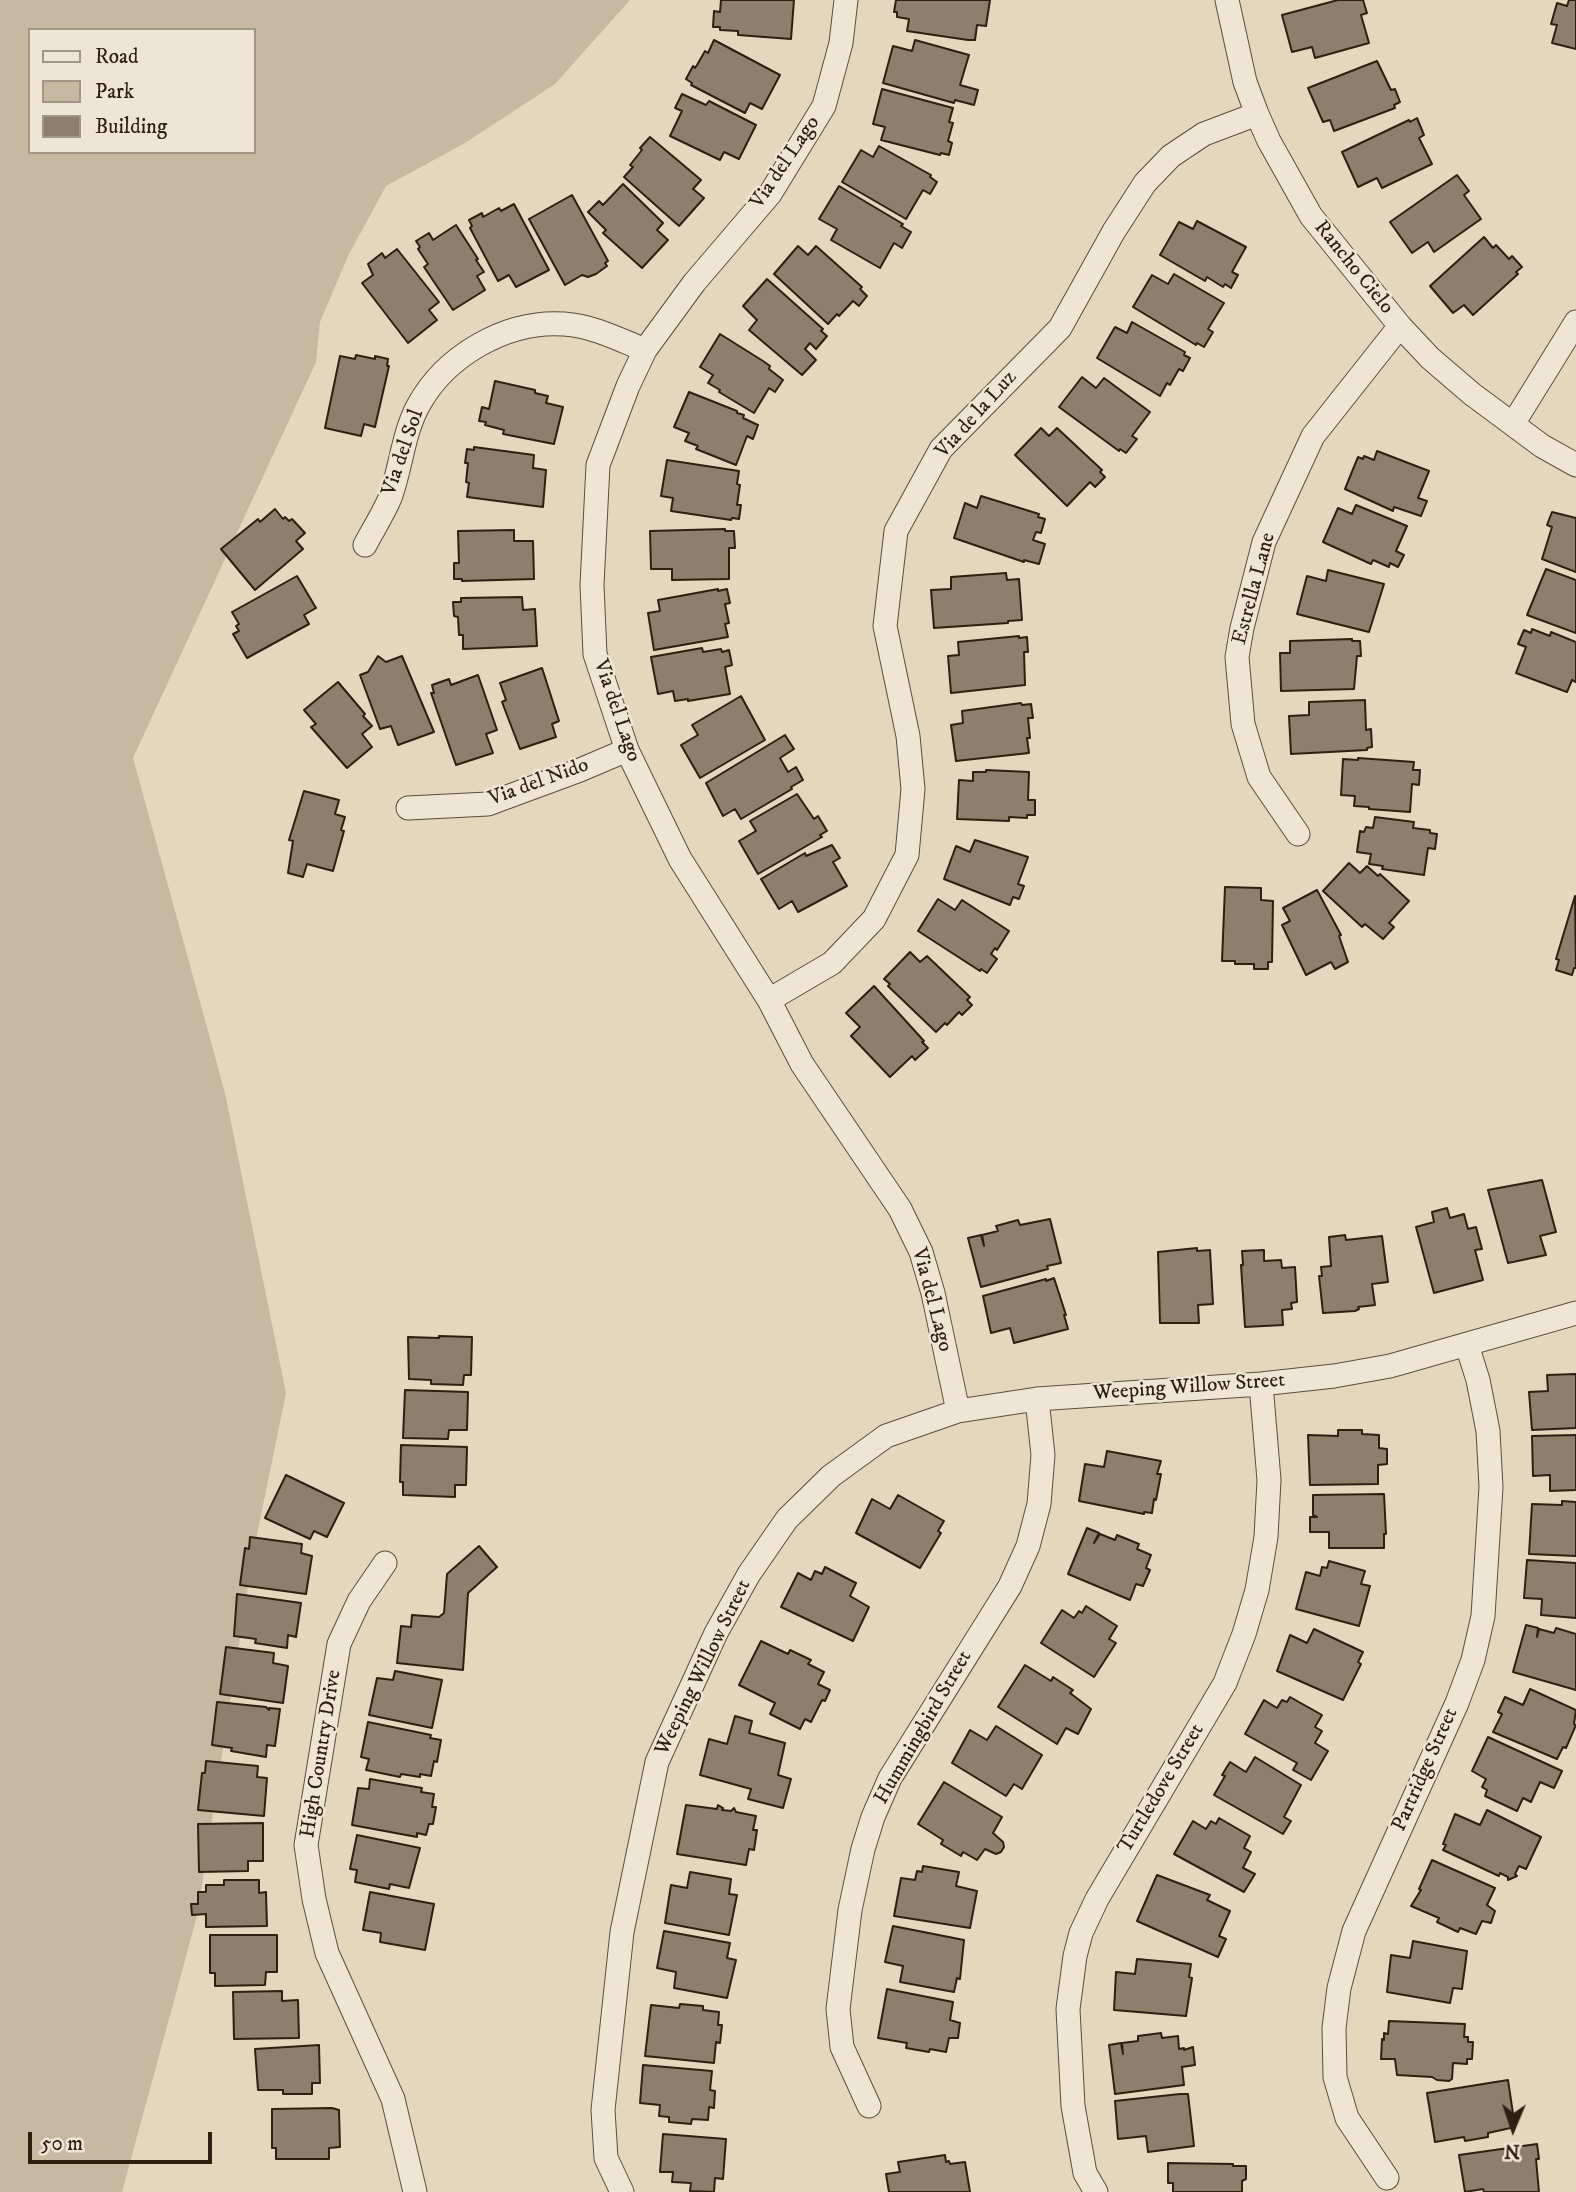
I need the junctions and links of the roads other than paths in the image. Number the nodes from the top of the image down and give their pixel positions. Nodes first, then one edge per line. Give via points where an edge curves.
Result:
1 (846, 0) edge
2 (1227, 0) edge
3 (1257, 114) junction
4 (1576, 322) edge
5 (1400, 326) junction
6 (645, 350) junction
7 (1513, 424) junction
8 (1576, 465) edge
9 (365, 545) dead end
10 (627, 750) junction
11 (408, 808) dead end
12 (1298, 834) dead end
13 (769, 1000) junction
14 (1576, 1313) edge
15 (1467, 1345) junction
16 (1261, 1384) junction
17 (1037, 1399) junction
18 (958, 1411) junction
19 (385, 1563) dead end
20 (869, 2106) dead end
21 (1387, 2178) dead end
22 (415, 2192) edge
23 (622, 2192) edge
24 (1096, 2192) edge

1 - 6 street, Via del Lago via 841,43 824,106 770,194 694,283
2 - 3 street, Rancho Cielo
3 - 5 street, Rancho Cielo via 1311,216
3 - 13 street, Via de la Luz via 1203,134 1171,156 1145,183 1060,327 941,449 896,531 885,626 908,736 913,789 907,855 874,919 832,963
4 - 7 street
5 - 7 street, Rancho Cielo via 1430,358
5 - 12 street, Estrella Lane via 1313,436 1264,542 1242,628 1237,657 1243,724 1259,777
6 - 9 street, Via del Sol via 601,331 563,324 516,330 488,340 454,361 418,407 390,498
6 - 10 street, Via del Lago via 598,465 593,585 596,654
7 - 8 street, Rancho Cielo
10 - 11 street, Via del Nido via 488,804
10 - 13 street, Via del Lago via 680,859
13 - 18 street, Via del Lago via 802,1064 900,1209 921,1252
14 - 15 street, Weeping Willow Street
15 - 16 street, Weeping Willow Street via 1390,1366
15 - 21 street, Partridge Street via 1488,1432 1491,1487 1483,1616 1457,1703 1354,1931 1334,2028 1335,2077 1347,2118
16 - 17 street, Weeping Willow Street
16 - 24 street, Turtledove Street via 1269,1480 1266,1538 1244,1634 1219,1693 1097,1899 1075,1956 1068,2009 1073,2106 1085,2173
17 - 18 street, Weeping Willow Street
17 - 20 street, Hummingbird Street via 1044,1455 1039,1504 1028,1546 1010,1586 890,1778 863,1849 838,2009 842,2047
18 - 23 street, Weeping Willow Street via 886,1436 831,1476 787,1519 716,1633 657,1762 622,1932 603,2110 606,2158
19 - 22 street, High Country Drive via 359,1601 339,1644 306,1845 327,1954 393,2099

